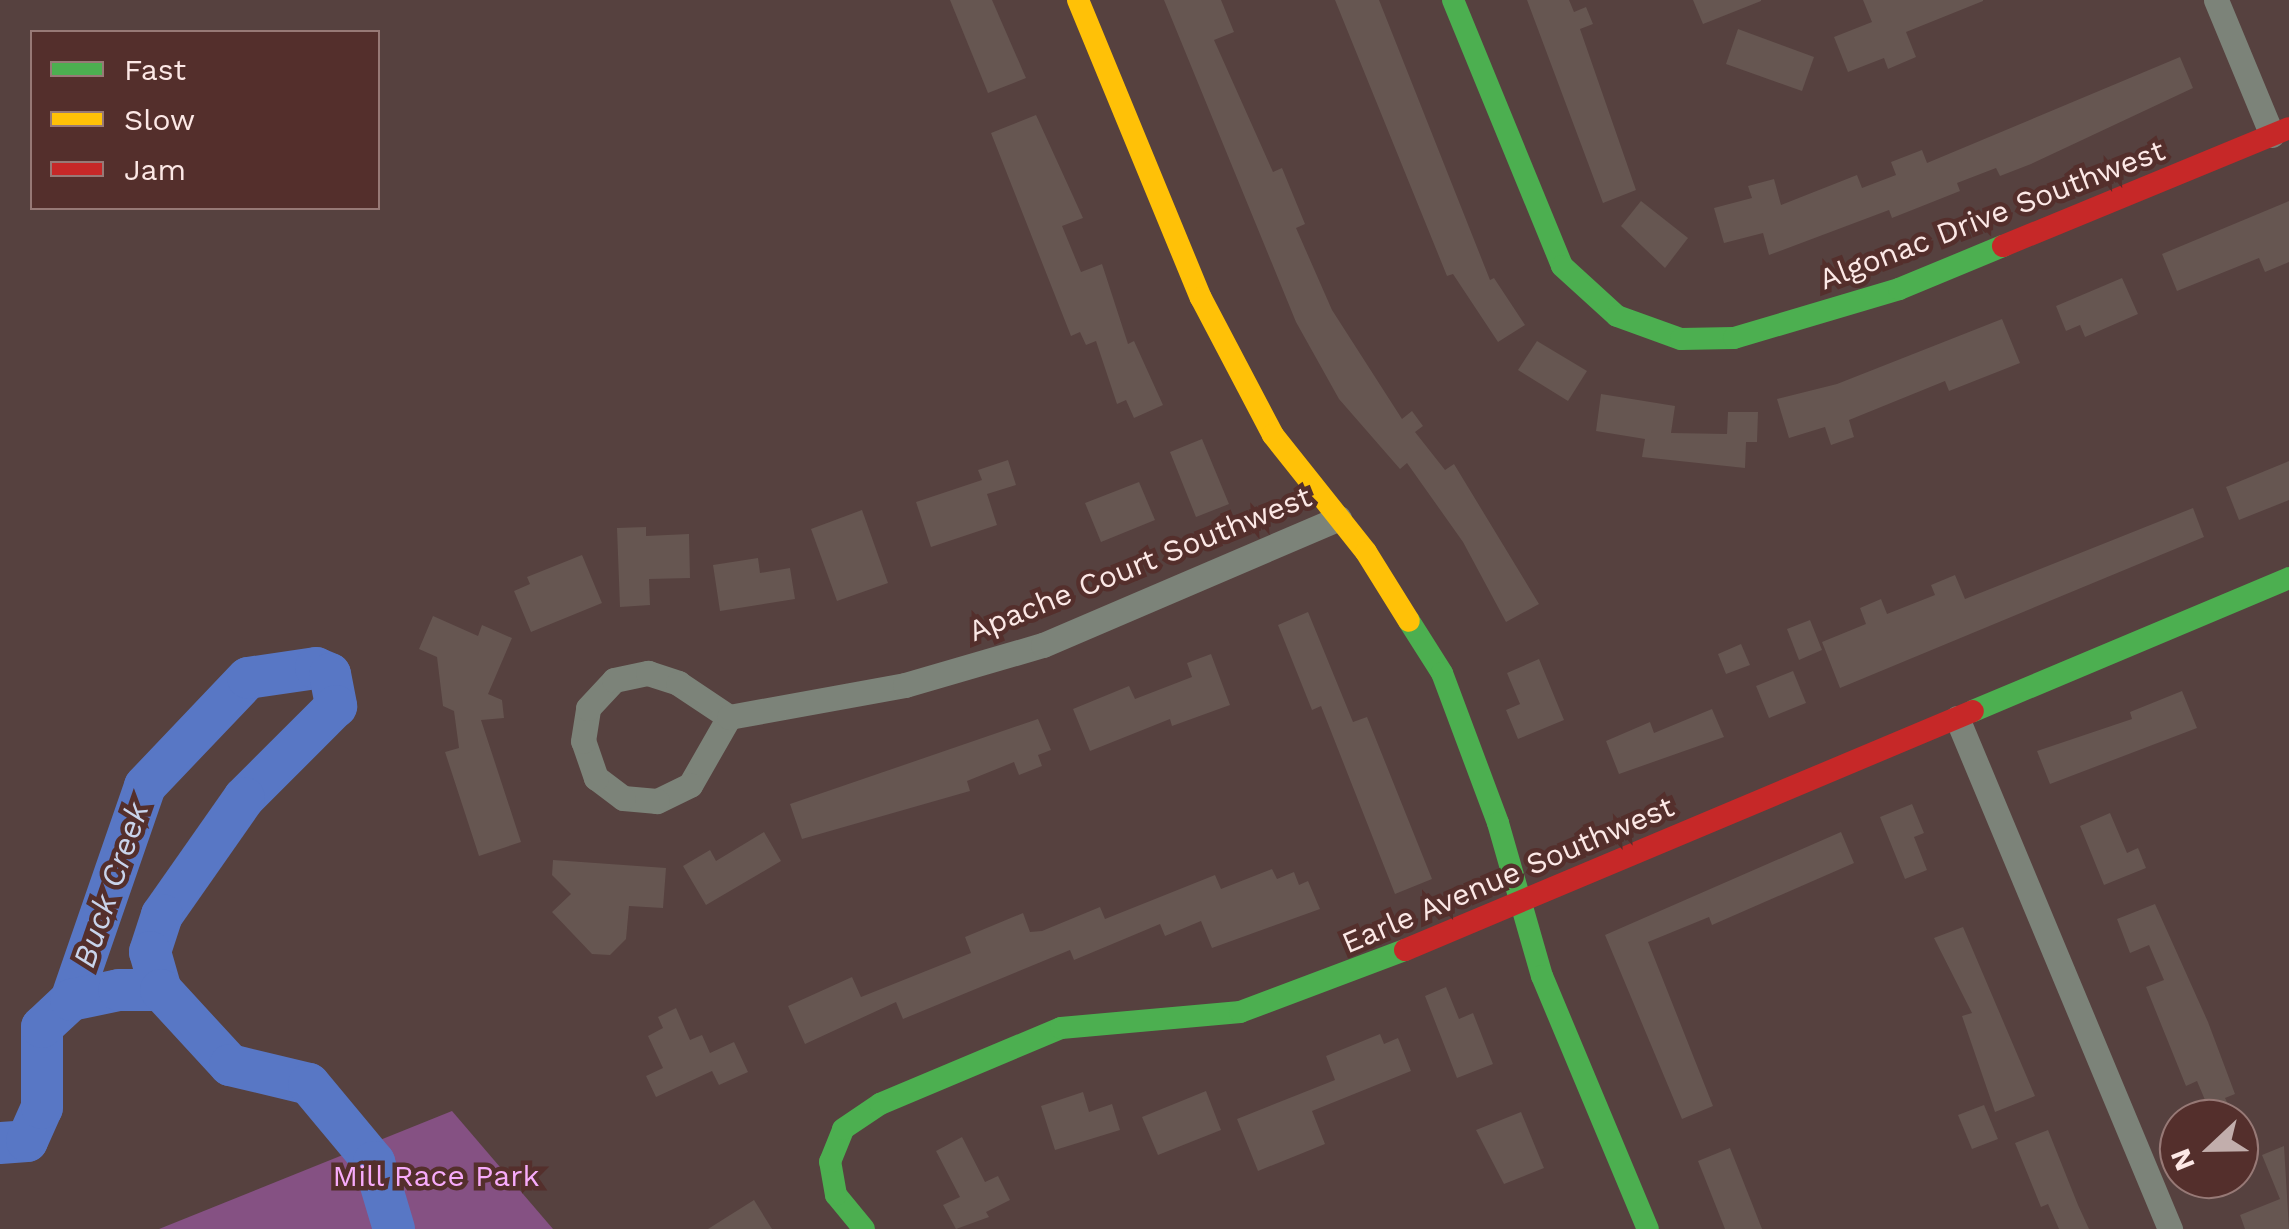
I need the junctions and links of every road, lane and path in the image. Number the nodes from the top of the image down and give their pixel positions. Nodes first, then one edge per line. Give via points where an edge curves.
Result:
1 (1078, 0) edge
2 (1452, 0) edge
3 (2216, 0) edge
4 (2281, 131) edge
5 (1340, 518) junction
6 (2289, 578) edge
7 (729, 718) junction
8 (1957, 718) junction
9 (1524, 902) junction
10 (864, 1229) edge
11 (1648, 1229) edge
12 (2170, 1229) edge

1 - 5 street via 1201,298 1273,435
2 - 4 street, Algonac Drive Southwest via 1562,266 1617,316 1681,340 1734,338 1861,302
3 - 4 street
5 - 7 street, Apache Court Southwest via 1043,645 905,685
5 - 9 street via 1442,673
6 - 8 street, Earle Avenue Southwest
7 - 7 street via 648,673 614,680 588,708 584,740 596,778 623,798 657,801 690,785
8 - 9 street, Earle Avenue Southwest
8 - 12 street
9 - 10 street, Earle Avenue Southwest via 1299,994 1240,1012 1060,1028 880,1104 842,1129 830,1162 836,1195
9 - 11 street via 1542,976

